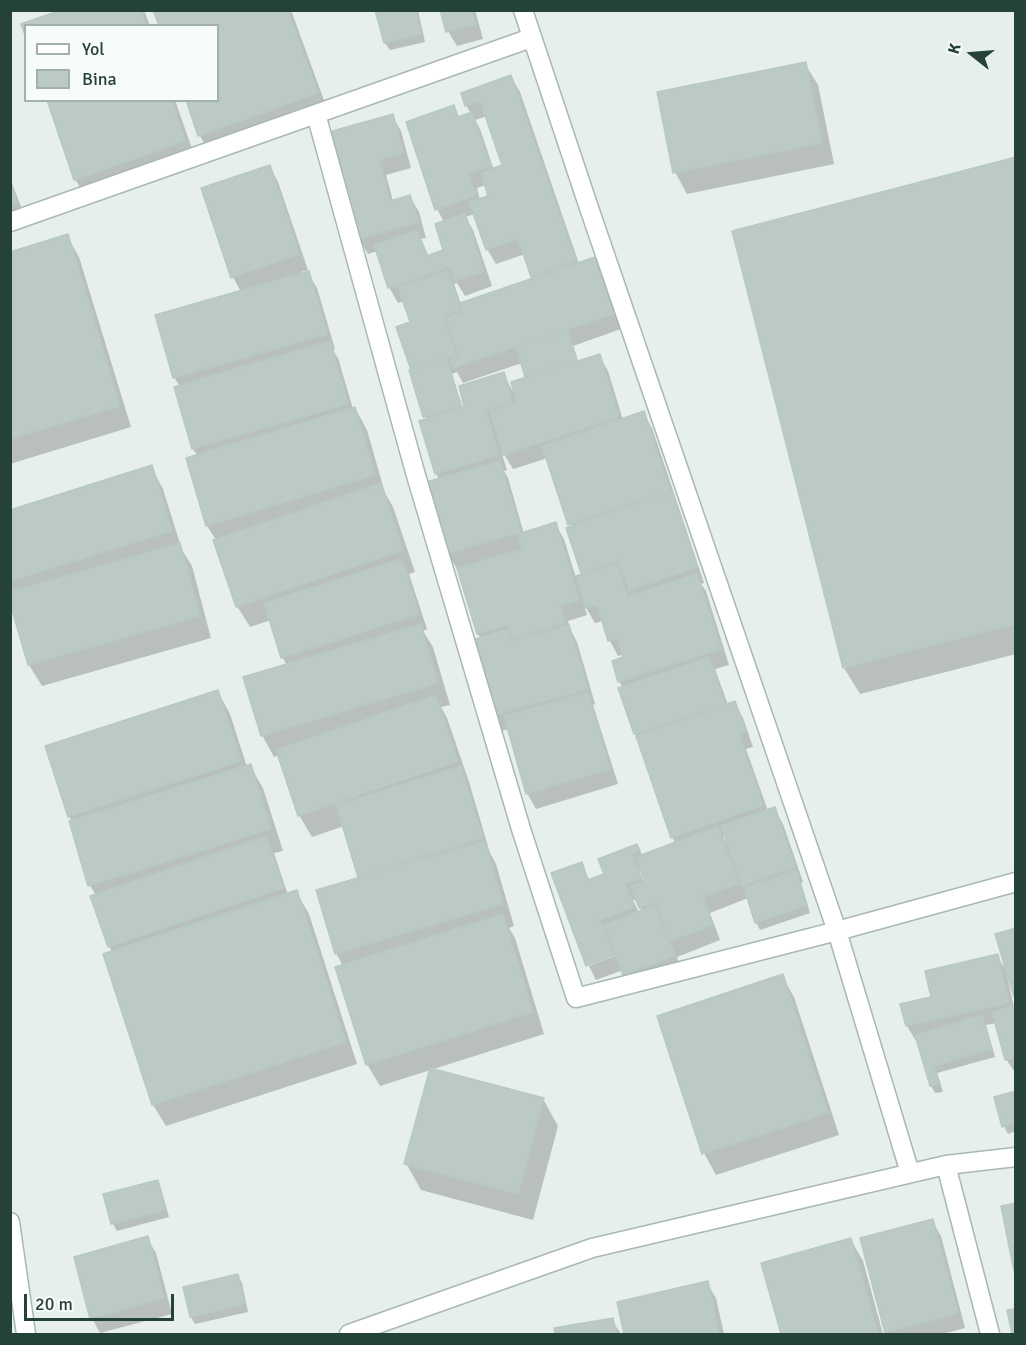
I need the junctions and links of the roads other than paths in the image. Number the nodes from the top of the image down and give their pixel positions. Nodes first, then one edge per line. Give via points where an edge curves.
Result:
1 (523, 10) edge
2 (531, 38) junction
3 (315, 114) junction
4 (10, 222) edge
5 (1016, 882) edge
6 (837, 931) junction
7 (1016, 1156) edge
8 (946, 1165) junction
9 (910, 1173) junction
10 (10, 1222) edge
11 (26, 1335) edge
12 (349, 1335) edge
13 (990, 1335) edge

1 - 2 street
2 - 3 street
2 - 6 street
3 - 4 street
3 - 6 street via 415,472 521,829 576,998
5 - 6 street
6 - 9 street
7 - 8 street
8 - 9 street
8 - 13 street
9 - 12 street via 592,1248
10 - 11 street

